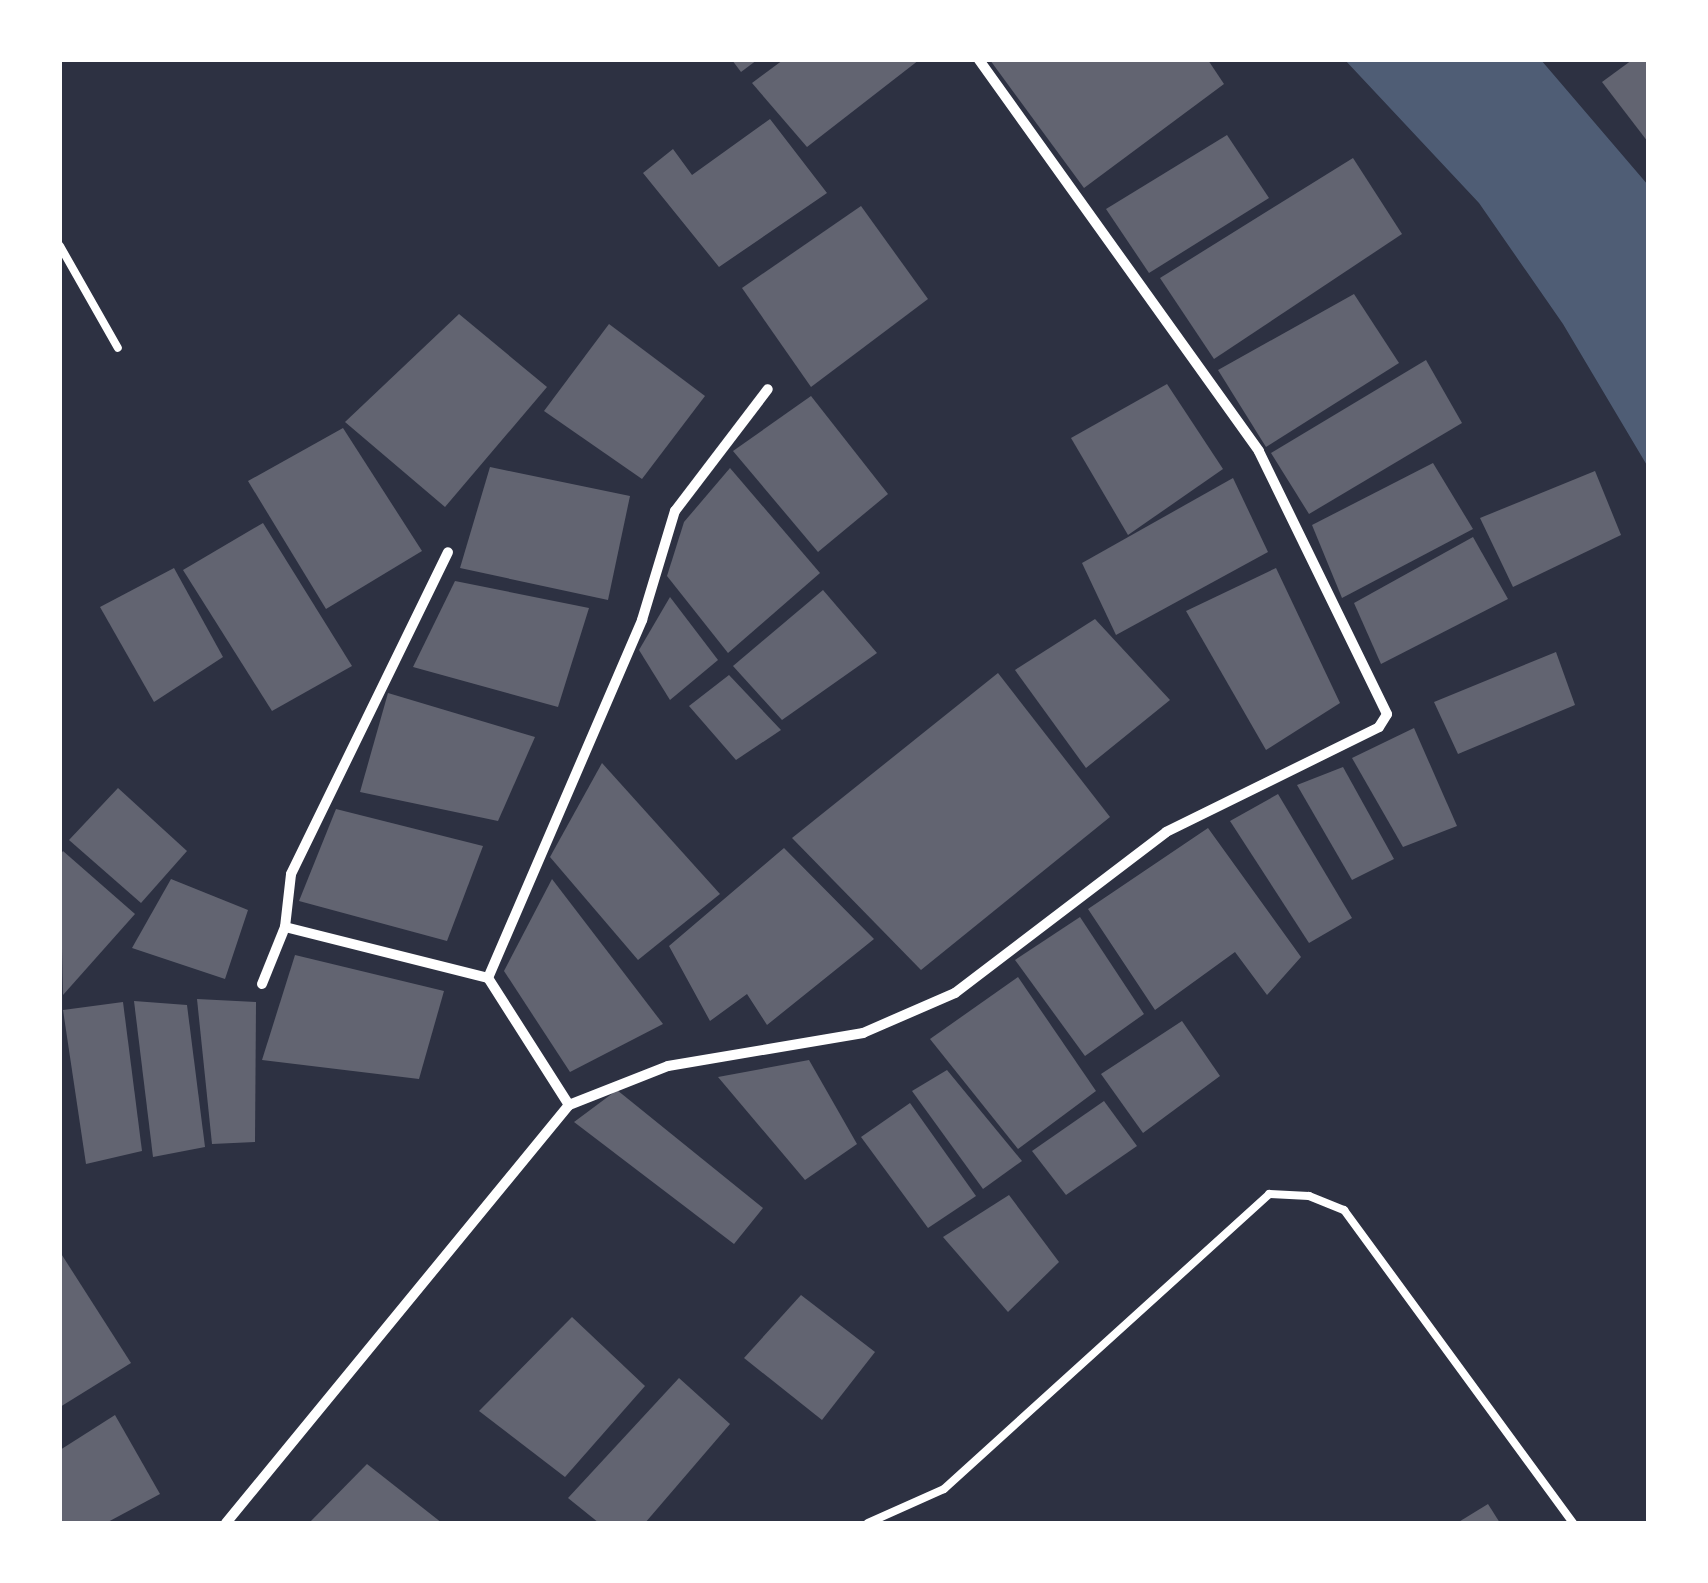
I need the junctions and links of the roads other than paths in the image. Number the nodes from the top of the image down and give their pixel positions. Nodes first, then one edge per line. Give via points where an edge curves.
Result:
1 (979, 60) edge
2 (60, 246) edge
3 (118, 348) dead end
4 (768, 390) dead end
5 (448, 552) dead end
6 (285, 927) junction
7 (488, 978) junction
8 (262, 984) dead end
9 (568, 1105) junction
10 (226, 1523) edge
11 (868, 1523) edge
12 (1572, 1523) edge

1 - 9 street via 1259,451 1388,714 1378,727 1166,832 956,993 863,1032 668,1066
2 - 3 lane
4 - 7 street via 675,511 642,620
5 - 6 street via 292,874
6 - 7 street
6 - 8 street
7 - 9 street
9 - 10 street
11 - 12 lane via 944,1490 1269,1194 1309,1196 1344,1210

